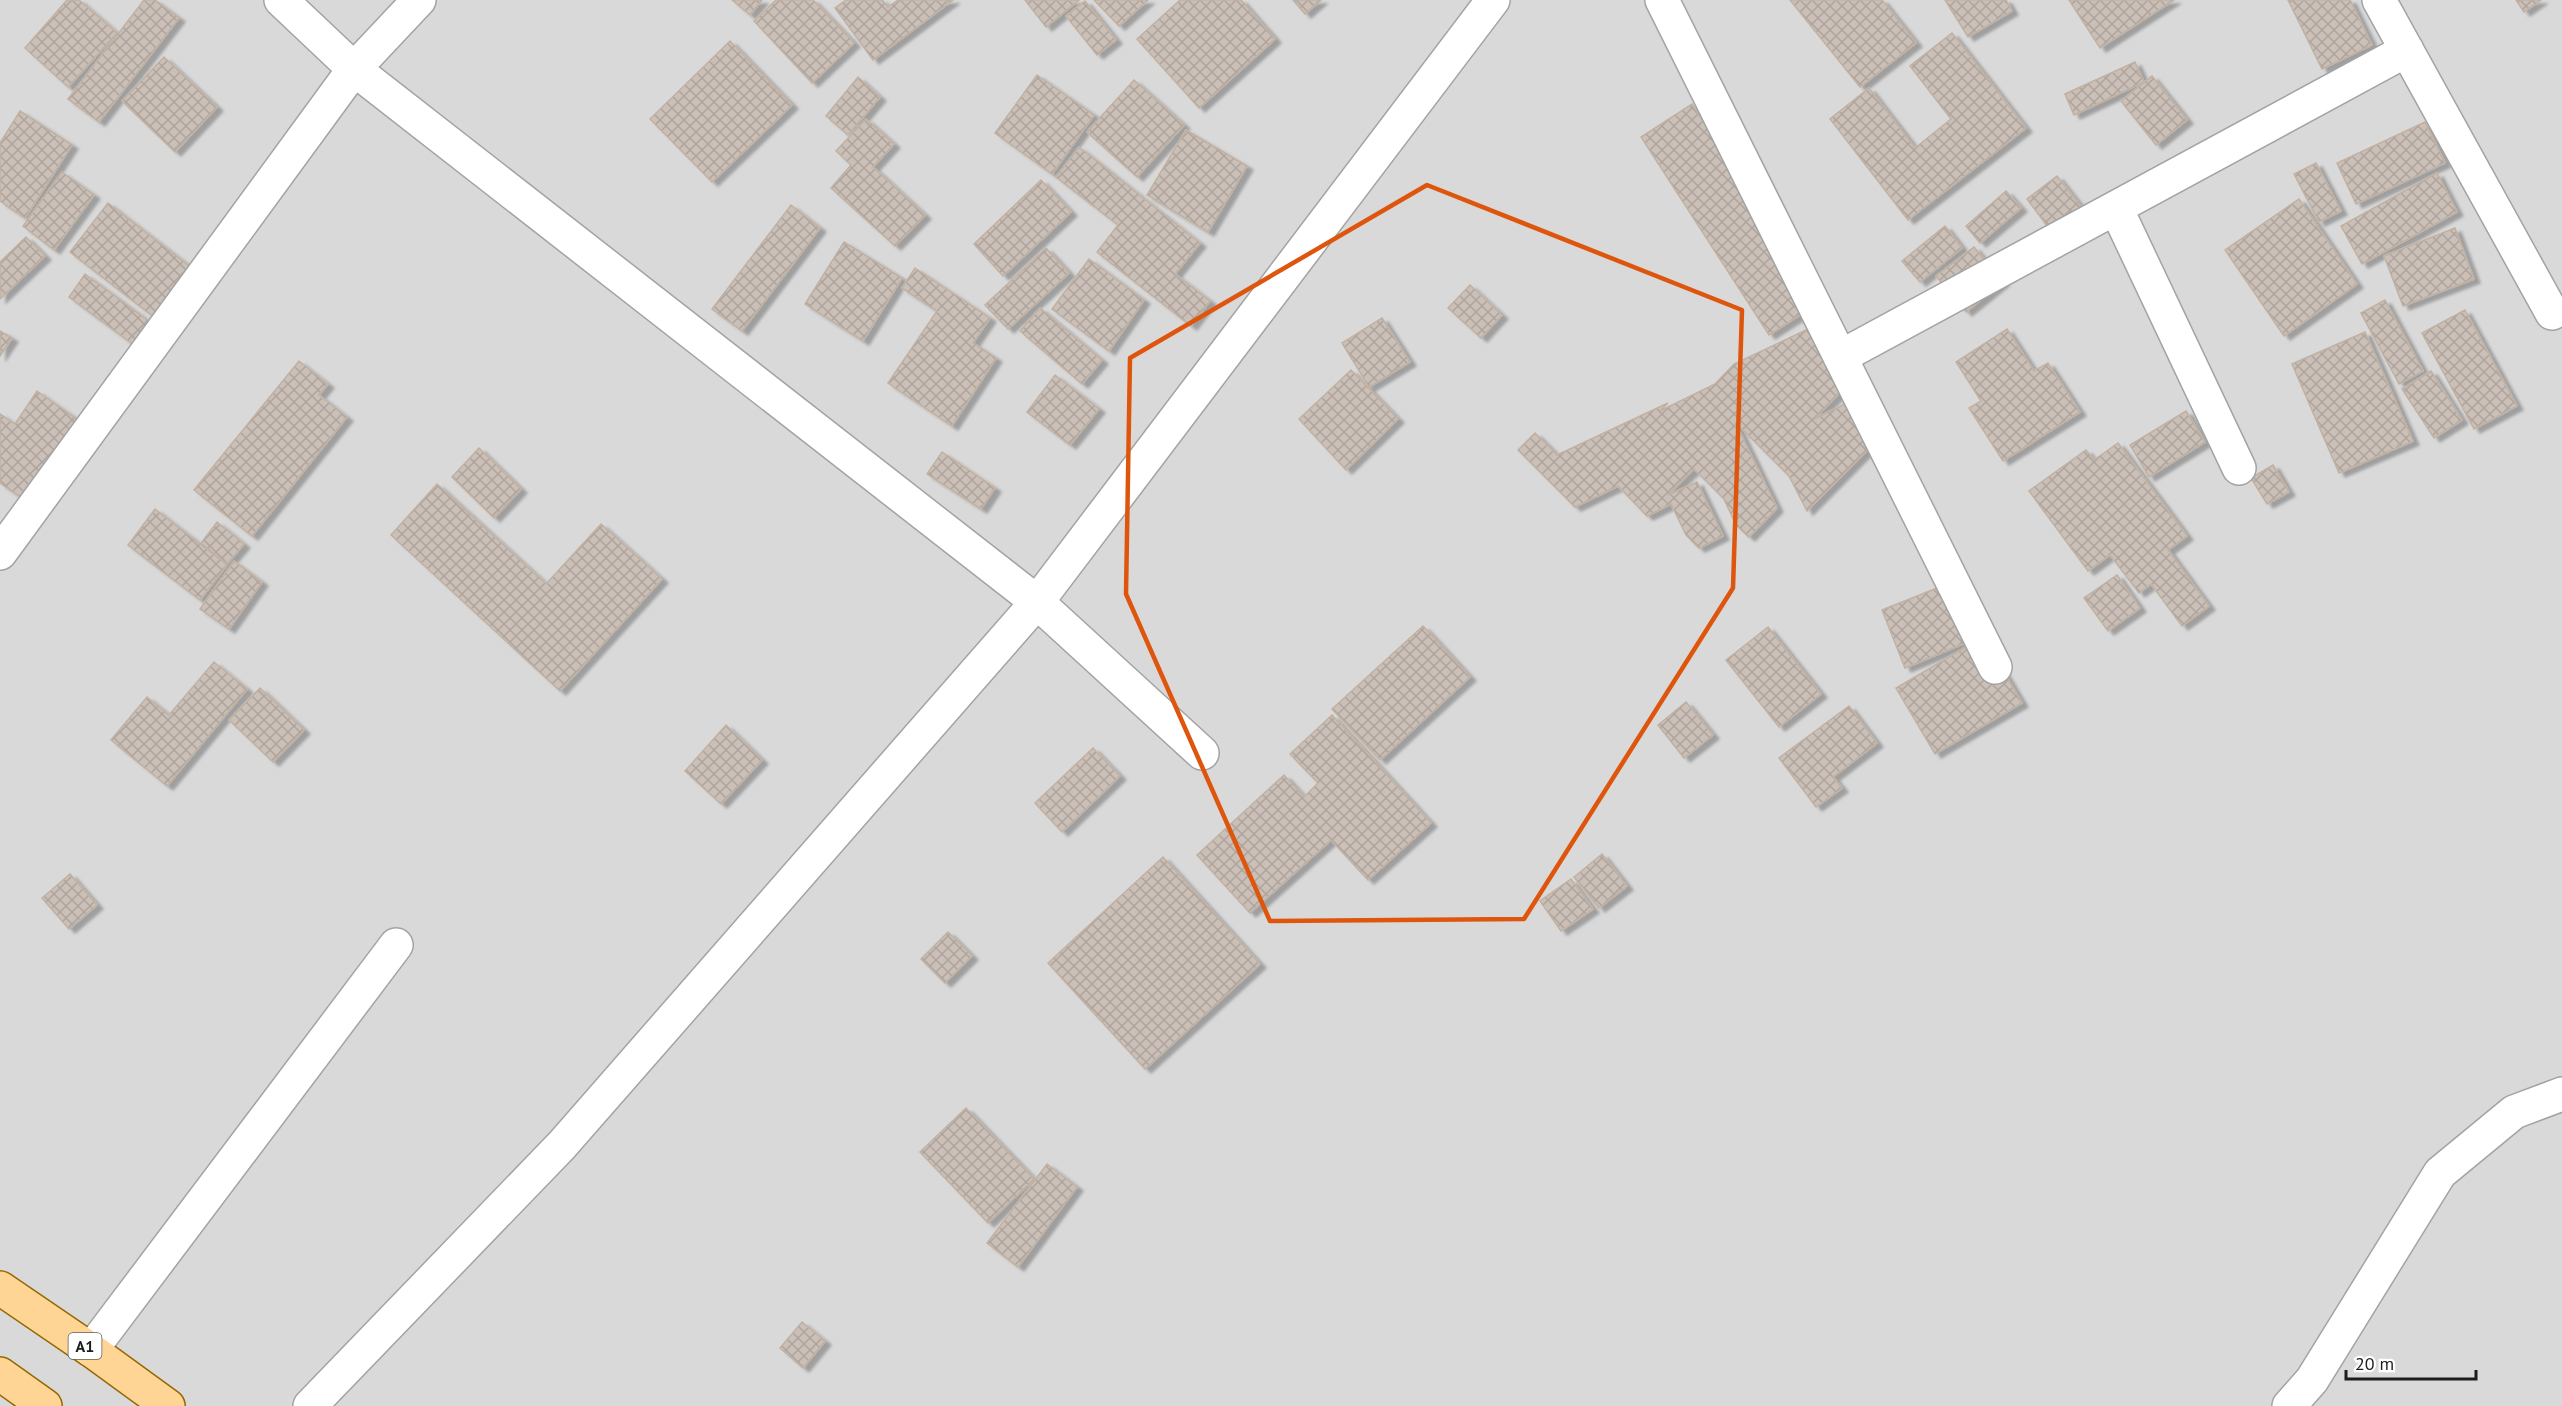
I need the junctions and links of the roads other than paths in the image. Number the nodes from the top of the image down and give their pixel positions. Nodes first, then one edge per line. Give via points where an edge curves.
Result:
1 (281, 0) edge
2 (419, 0) edge
3 (1493, 0) edge
4 (1662, 0) edge
5 (2379, 0) edge
6 (2407, 50) junction
7 (354, 69) junction
8 (2116, 208) junction
9 (2552, 313) dead end
10 (1840, 357) junction
11 (2239, 468) dead end
12 (0, 554) edge
13 (1037, 602) junction
14 (1995, 667) dead end
15 (1202, 753) dead end
16 (396, 945) dead end
17 (2562, 1094) edge
18 (0, 1288) edge
19 (91, 1350) junction
20 (0, 1374) edge
21 (160, 1404) edge
22 (45, 1406) edge
23 (310, 1406) edge
24 (2289, 1406) edge

1 - 7 street
2 - 7 street
3 - 13 street
4 - 10 street
5 - 6 street
6 - 8 street
6 - 9 street
7 - 12 street
7 - 13 street
8 - 10 street
8 - 11 street
10 - 14 street
13 - 15 street
13 - 23 street via 562,1145
16 - 19 street
17 - 24 street via 2514,1112 2440,1173 2312,1380
18 - 19 main road, A1
19 - 21 main road, A1
20 - 22 main road

